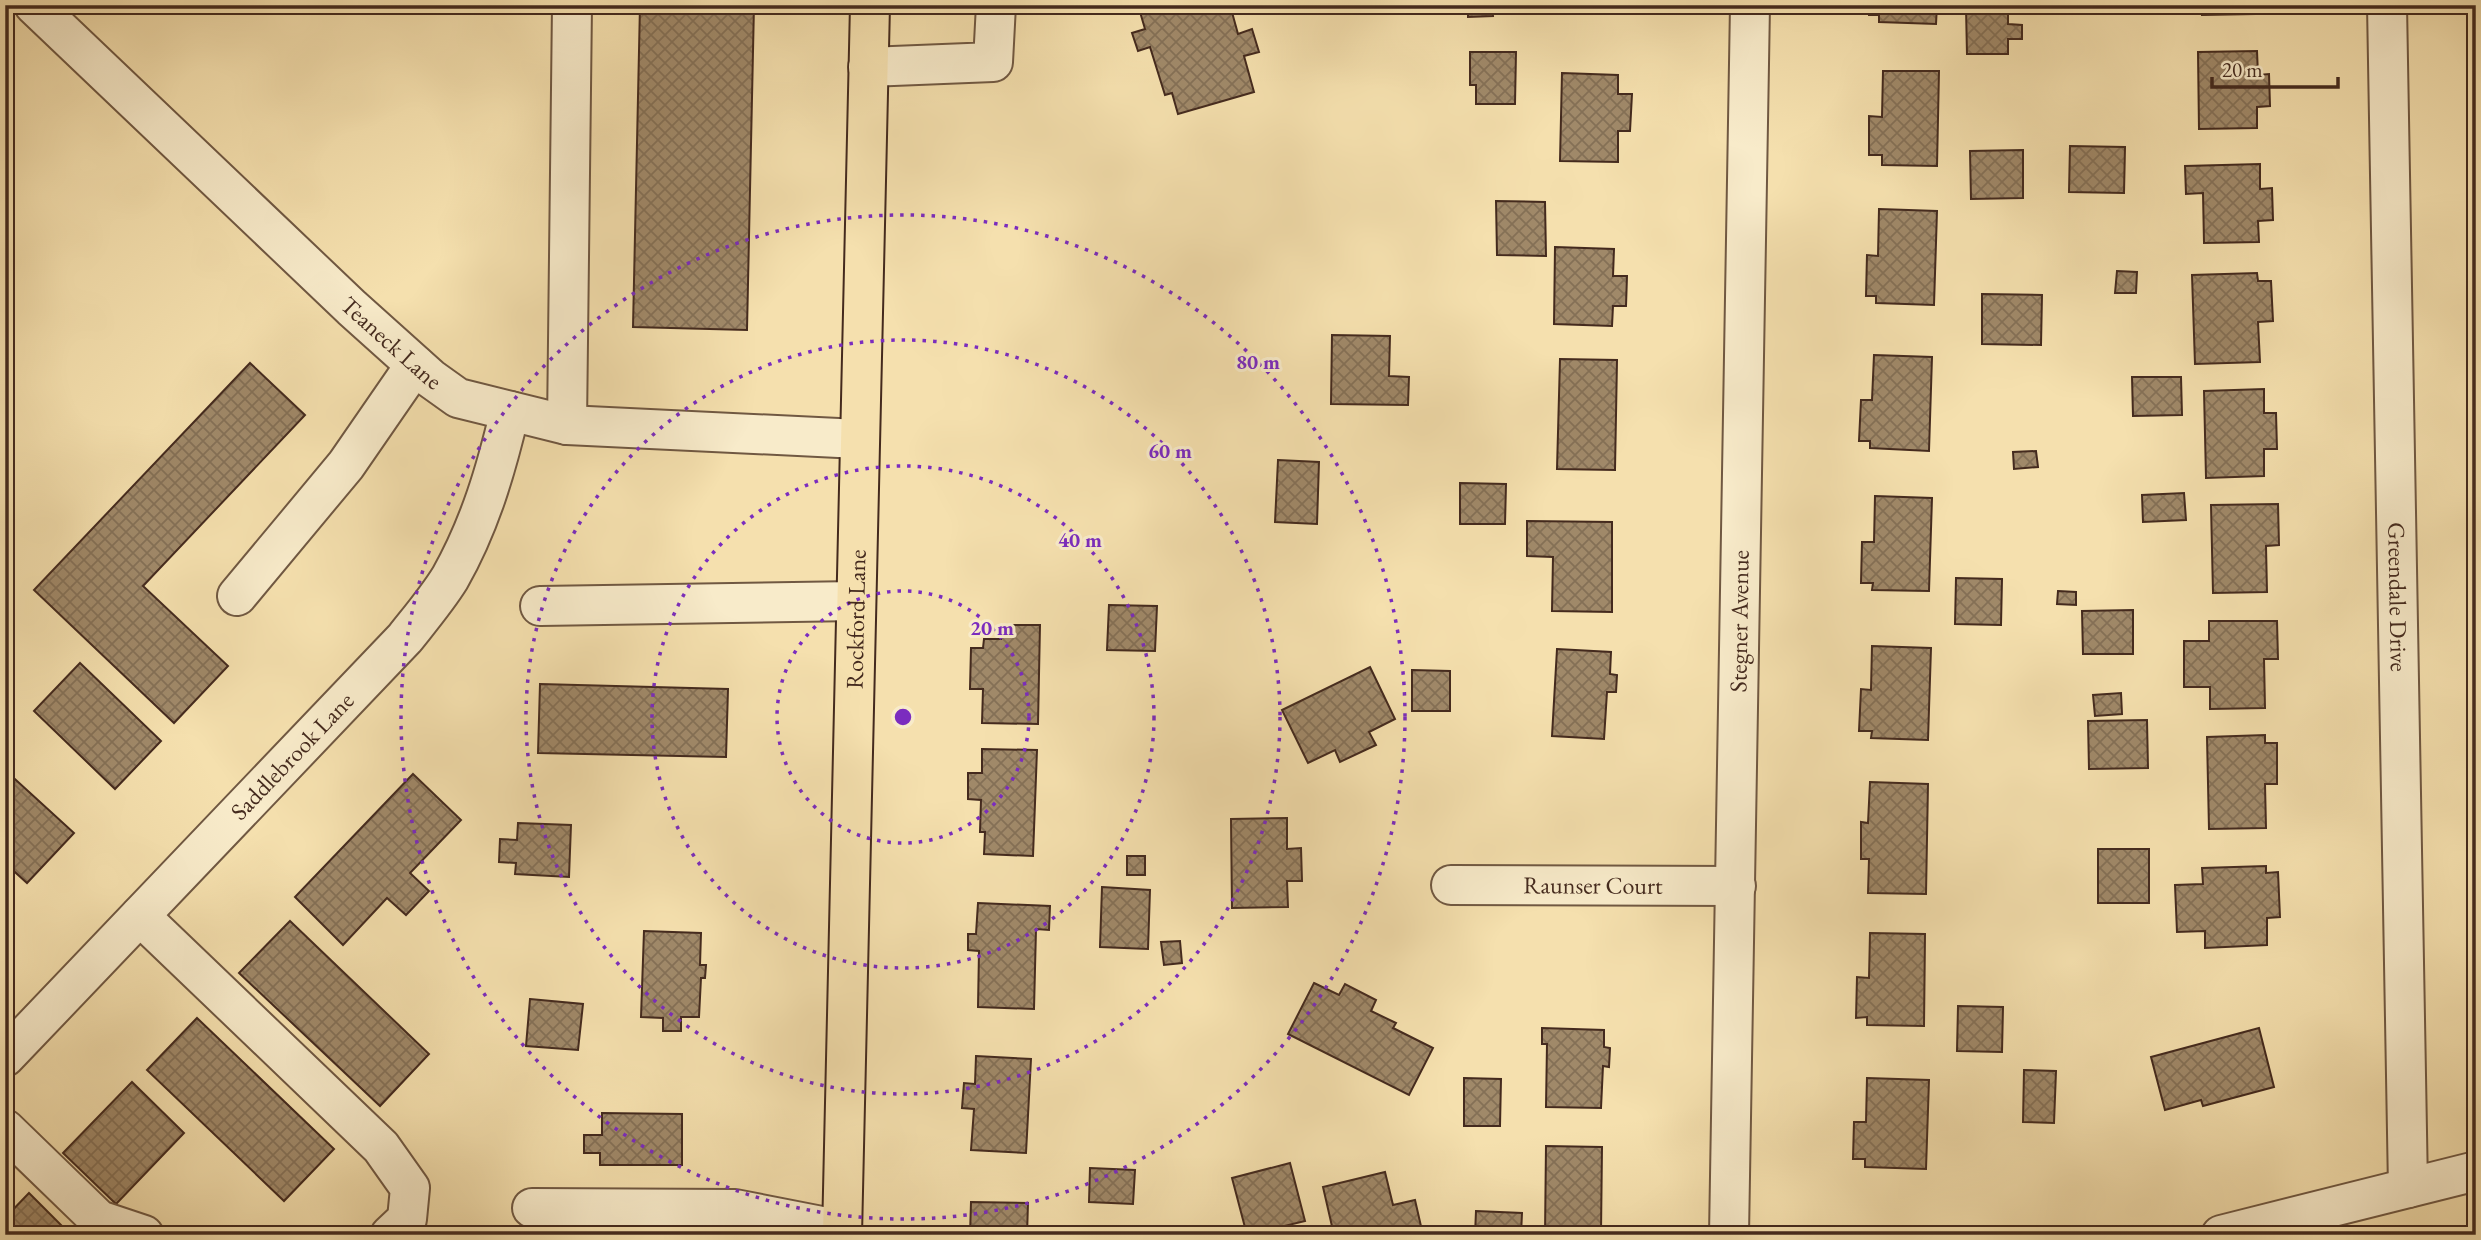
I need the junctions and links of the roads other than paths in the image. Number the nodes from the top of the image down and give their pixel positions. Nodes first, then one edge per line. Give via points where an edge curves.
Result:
1 (34, 5) edge
2 (572, 5) edge
3 (870, 5) edge
4 (996, 5) edge
5 (1750, 5) edge
6 (2387, 5) edge
7 (868, 67) junction
8 (415, 365) junction
9 (510, 411) junction
10 (567, 425) junction
11 (859, 439) junction
12 (237, 596) dead end
13 (856, 601) junction
14 (540, 606) dead end
15 (1451, 885) dead end
16 (1736, 886) junction
17 (140, 916) junction
18 (5, 1057) edge
19 (5, 1129) edge
20 (2476, 1171) edge
21 (2408, 1188) junction
22 (532, 1208) dead end
23 (842, 1233) edge
24 (144, 1235) edge
25 (390, 1235) edge
26 (1729, 1235) edge
27 (2221, 1235) edge

1 - 8 street, Teaneck Lane
2 - 10 street
3 - 7 main road, Rockford Lane
4 - 7 street via 993,62
5 - 16 street, Stegner Avenue
6 - 21 street, Greendale Drive
7 - 11 main road, Rockford Lane
8 - 9 street, Teaneck Lane via 458,398
8 - 12 street via 346,465
9 - 10 street, Teaneck Lane
9 - 17 street, Saddlebrook Lane via 496,471 449,580 405,638
10 - 11 street, Teaneck Lane
11 - 13 main road, Rockford Lane
13 - 14 street
13 - 23 main road, Rockford Lane
15 - 16 street, Raunser Court
16 - 26 street, Stegner Avenue
17 - 18 street, Saddlebrook Lane
17 - 25 street via 382,1147 410,1188 407,1219
19 - 24 street via 99,1220
20 - 21 street
21 - 27 street
22 - 23 street via 735,1209

